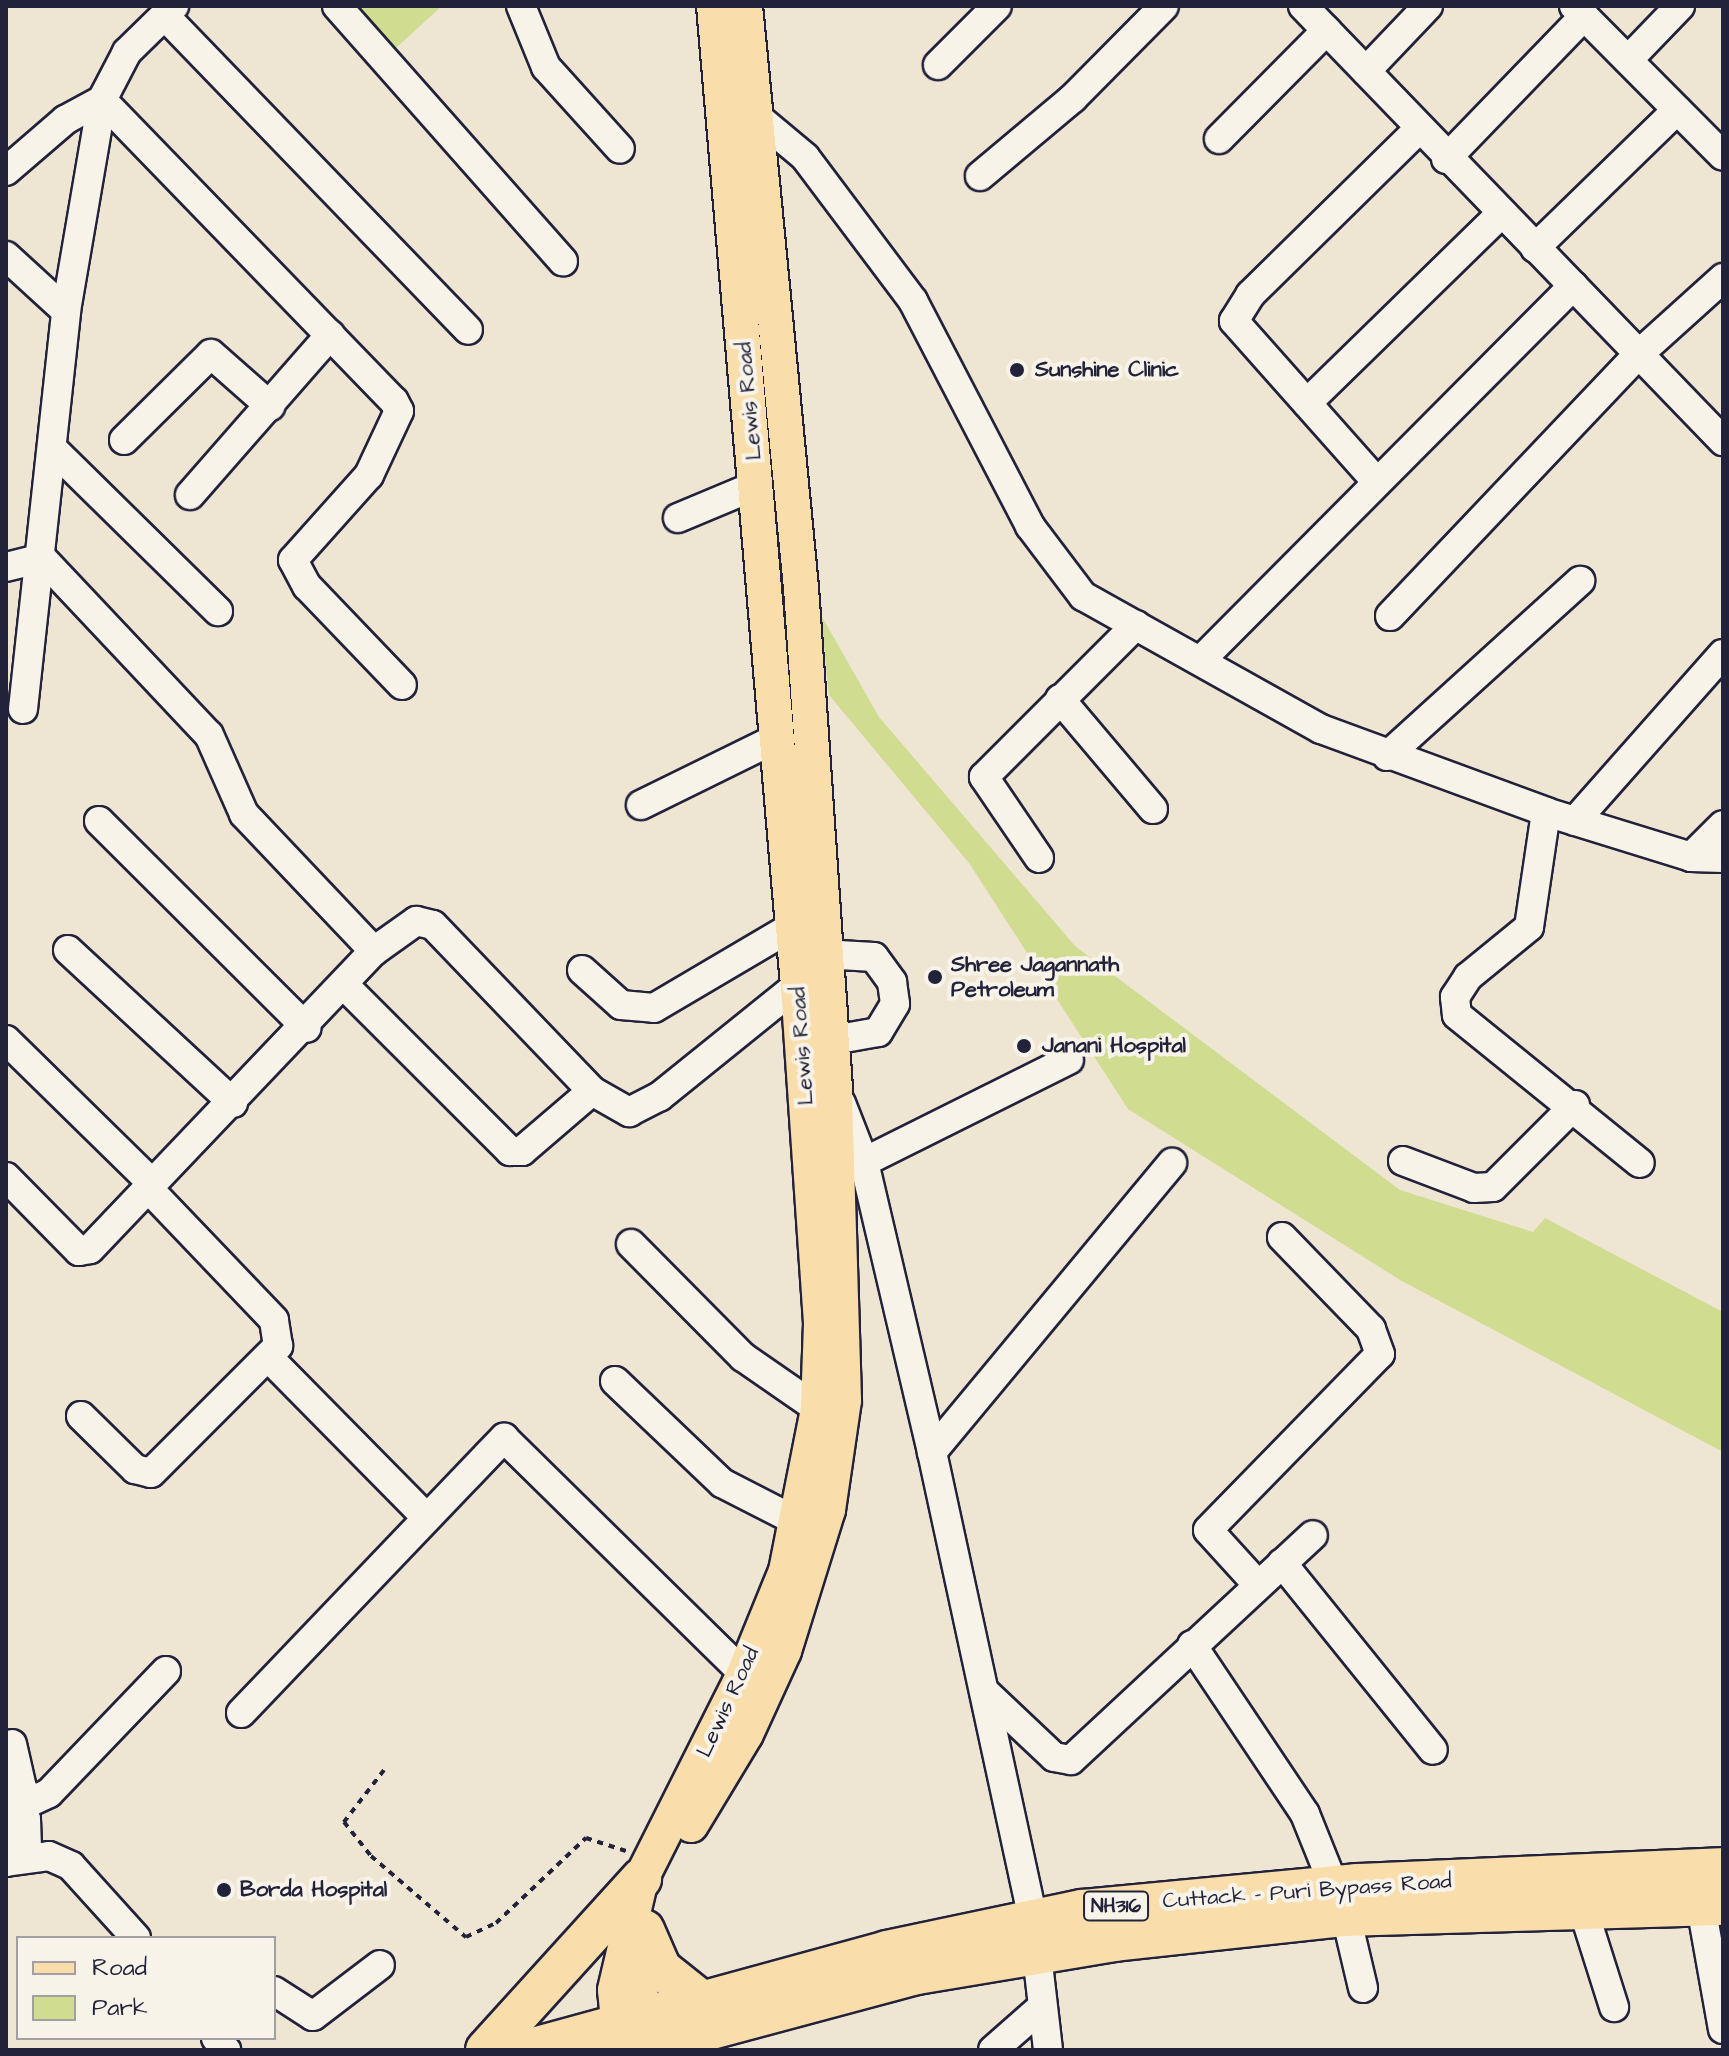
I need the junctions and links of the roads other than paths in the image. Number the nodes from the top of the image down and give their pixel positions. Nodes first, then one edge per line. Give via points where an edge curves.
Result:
1 (337, 6) edge
2 (521, 6) edge
3 (714, 6) edge
4 (745, 6) edge
5 (997, 6) edge
6 (1164, 6) edge
7 (1303, 6) edge
8 (1428, 6) edge
9 (1680, 6) edge
10 (170, 11) edge
11 (1579, 11) edge
12 (1327, 30) junction
13 (1628, 60) junction
14 (938, 65) dead end
15 (1366, 71) junction
16 (102, 100) junction
17 (1677, 110) junction
18 (756, 116) junction
19 (1418, 130) junction
20 (1219, 139) dead end
21 (620, 149) dead end
22 (1723, 156) edge
23 (1446, 159) junction
24 (6, 171) edge
25 (980, 176) dead end
26 (1501, 214) junction
27 (1535, 248) junction
28 (752, 251) junction
29 (6, 256) edge
30 (563, 261) dead end
31 (1723, 278) edge
32 (1573, 286) junction
33 (66, 311) junction
34 (468, 330) dead end
35 (330, 335) junction
36 (1640, 353) junction
37 (1307, 403) junction
38 (270, 406) junction
39 (124, 440) dead end
40 (1723, 441) edge
41 (54, 450) junction
42 (1376, 481) junction
43 (757, 485) junction
44 (190, 495) dead end
45 (678, 518) dead end
46 (42, 558) junction
47 (6, 567) edge
48 (1580, 581) dead end
49 (218, 611) dead end
50 (1390, 616) dead end
51 (1136, 625) junction
52 (18, 633) edge
53 (1723, 654) edge
54 (1201, 660) junction
55 (402, 685) dead end
56 (1060, 699) junction
57 (23, 709) dead end
58 (777, 738) junction
59 (1387, 756) junction
60 (641, 805) dead end
61 (1153, 809) dead end
62 (1546, 812) junction
63 (99, 821) dead end
64 (1575, 821) junction
65 (1723, 825) edge
66 (1691, 857) junction
67 (1039, 858) dead end
68 (1723, 858) edge
69 (68, 950) dead end
70 (374, 951) junction
71 (803, 954) junction
72 (582, 970) dead end
73 (344, 985) junction
74 (307, 1028) junction
75 (6, 1040) edge
76 (817, 1044) junction
77 (1069, 1060) dead end
78 (835, 1089) junction
79 (592, 1091) junction
80 (233, 1103) junction
81 (1575, 1105) junction
82 (1403, 1161) dead end
83 (864, 1162) junction
84 (1172, 1163) dead end
85 (1640, 1163) dead end
86 (6, 1177) edge
87 (151, 1187) junction
88 (1282, 1237) dead end
89 (631, 1244) dead end
90 (269, 1358) junction
91 (615, 1381) dead end
92 (818, 1409) junction
93 (81, 1416) dead end
94 (932, 1452) junction
95 (425, 1516) junction
96 (800, 1523) junction
97 (1313, 1535) dead end
98 (1282, 1563) junction
99 (1258, 1585) junction
100 (1192, 1645) junction
101 (166, 1671) dead end
102 (744, 1674) junction
103 (984, 1691) junction
104 (241, 1713) dead end
105 (12, 1744) dead end
106 (1433, 1750) dead end
107 (17, 1808) junction
108 (13, 1860) edge
109 (1723, 1868) edge
110 (645, 1870) junction
111 (1340, 1901) junction
112 (1712, 1905) edge
113 (1583, 1909) junction
114 (644, 1930) junction
115 (134, 1936) edge
116 (1036, 1938) junction
117 (380, 1965) dead end
118 (1363, 1988) dead end
119 (276, 1992) edge
120 (700, 2000) junction
121 (1042, 2007) junction
122 (1614, 2007) dead end
123 (1723, 2029) edge
124 (632, 2037) edge
125 (486, 2050) edge
126 (526, 2050) edge
127 (993, 2050) edge
128 (1048, 2050) edge

1 - 30 street
2 - 21 street via 546,67
3 - 28 main road, Lewis Road
4 - 18 main road, Lewis Road
5 - 14 street
6 - 25 street via 1073,98
7 - 12 street
8 - 15 street
9 - 13 street
10 - 16 street via 127,52
10 - 34 street
11 - 13 street
11 - 23 street
12 - 15 street
12 - 20 street
13 - 17 street
15 - 19 street
16 - 24 street via 65,120
16 - 33 street
16 - 35 street
17 - 22 street
17 - 27 street
18 - 28 main road, Lewis Road
18 - 51 street via 805,157 913,301 1059,570 1083,596
19 - 23 street
19 - 37 street via 1237,309 1241,337
23 - 26 street
26 - 27 street
26 - 37 street
27 - 32 street
28 - 43 main road, Lewis Road
28 - 71 main road, Lewis Road via 801,588 809,702
29 - 33 street
31 - 36 street
32 - 36 street
32 - 42 street
33 - 41 street
35 - 38 street
35 - 55 street via 399,411 369,475 298,551 294,571
36 - 40 street
36 - 50 street
37 - 42 street
38 - 39 street via 211,354
38 - 44 street
41 - 46 street
41 - 49 street
42 - 54 street
43 - 45 street
43 - 58 main road, Lewis Road
46 - 47 street
46 - 52 street
46 - 70 street via 209,735 244,814
48 - 59 street
51 - 54 street
51 - 56 street
52 - 57 street
53 - 64 street
54 - 59 street via 1321,729
56 - 61 street
56 - 67 street via 984,777
58 - 60 street
58 - 71 main road, Lewis Road
59 - 62 street
62 - 64 street
62 - 81 street via 1529,927 1468,977 1455,997 1457,1015
63 - 74 street
64 - 66 street
65 - 66 street
66 - 68 street
69 - 80 street
70 - 73 street
70 - 79 street via 416,921 433,925
71 - 72 street via 654,1008 621,1005
71 - 76 main road, Lewis Road
71 - 76 street via 874,957 892,982 895,1004 878,1032
71 - 79 street via 644,1108 616,1109
73 - 74 street
73 - 79 street via 510,1151 522,1151
74 - 80 street
75 - 87 street
76 - 78 main road, Lewis Road
76 - 92 main road, Lewis Road
77 - 83 street
78 - 83 street
78 - 114 main road, Lewis Road via 846,1329 828,1510 784,1651 746,1734 656,1887
80 - 87 street
81 - 82 street via 1493,1187 1474,1188
81 - 85 street
83 - 94 street
84 - 94 street
86 - 87 street via 85,1252
87 - 90 street via 274,1320 278,1346
88 - 99 street via 1371,1329 1380,1354 1208,1530
89 - 92 street via 743,1357
90 - 93 street via 151,1473 135,1469
90 - 95 street
91 - 96 street via 722,1483
92 - 96 main road, Lewis Road
94 - 103 street
95 - 102 street via 496,1443 508,1440
95 - 104 street
96 - 102 main road, Lewis Road
97 - 98 street
98 - 99 street
98 - 106 street
99 - 100 street
100 - 103 street via 1071,1760 1054,1757
100 - 111 street via 1305,1814
101 - 107 street via 49,1793
102 - 110 main road, Lewis Road
103 - 116 street
105 - 107 street via 22,1788
107 - 108 street via 6,1820
108 - 115 street via 71,1866
109 - 111 highway, Cuttack - Puri Bypass Road / NH316
110 - 124 main road, Lewis Road via 620,1952
110 - 125 highway
111 - 113 highway, Cuttack - Puri Bypass Road / NH316
111 - 116 highway, Cuttack - Puri Bypass Road / NH316
111 - 118 street
112 - 113 highway, Cuttack - Puri Bypass Road / NH316
112 - 123 street
113 - 122 street
114 - 120 highway via 661,1969
114 - 124 main road, Lewis Road
116 - 120 highway, Cuttack - Puri Bypass Road / NH316
116 - 121 street
116 - 124 highway, Cuttack - Puri Bypass Road / NH316 via 917,1974
117 - 119 street via 313,2016
120 - 124 highway, Cuttack - Puri Bypass Road / NH316
121 - 127 street
121 - 128 street
124 - 126 highway, Cuttack - Puri Bypass Road / NH316

